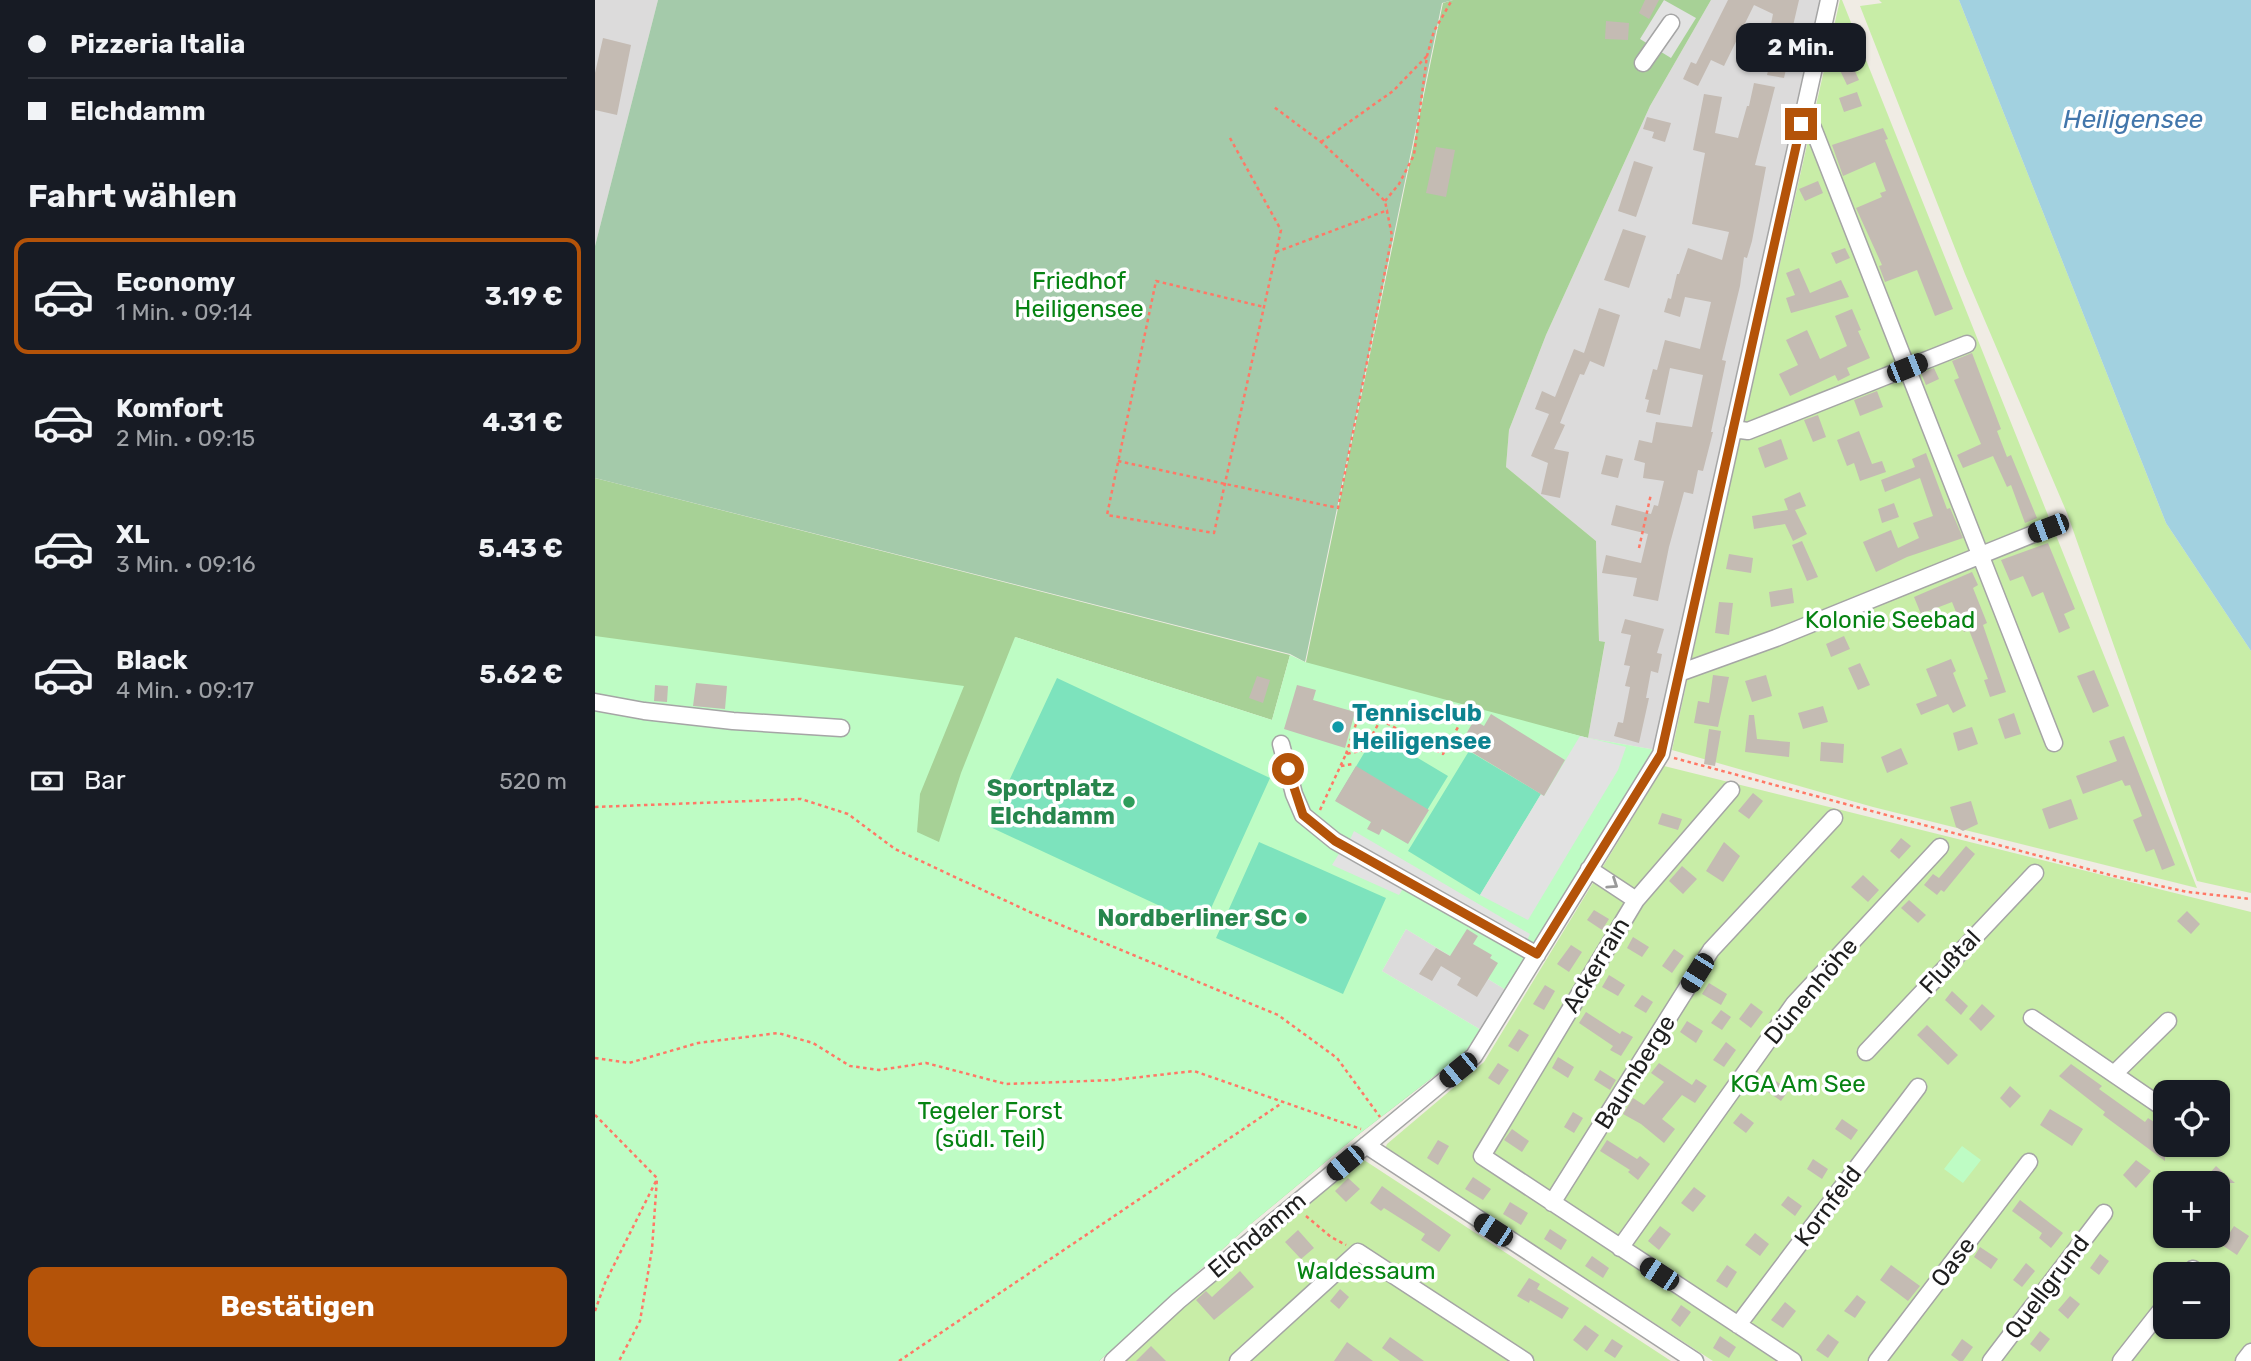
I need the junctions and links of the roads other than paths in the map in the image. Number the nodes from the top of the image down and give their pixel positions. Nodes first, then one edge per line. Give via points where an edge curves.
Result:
1 (1829, 0) edge
2 (1671, 23) dead end
3 (1643, 63) dead end
4 (1801, 124) junction
5 (1967, 344) dead end
6 (1907, 368) junction
7 (1733, 429) junction
8 (2048, 528) dead end
9 (1981, 554) junction
10 (1679, 673) junction
11 (595, 702) edge
12 (841, 728) dead end
13 (2055, 743) dead end
14 (1281, 744) dead end
15 (1731, 790) dead end
16 (1834, 818) dead end
17 (1940, 847) dead end
18 (1590, 869) junction
19 (2035, 873) dead end
20 (1636, 900) junction
21 (1537, 954) junction
22 (2032, 1018) dead end
23 (2168, 1021) dead end
24 (1866, 1052) dead end
25 (2114, 1074) junction
26 (1918, 1087) dead end
27 (2153, 1101) edge
28 (1366, 1145) junction
29 (2029, 1162) dead end
30 (1552, 1203) junction
31 (2103, 1213) dead end
32 (1620, 1248) junction
33 (2153, 1320) edge
34 (1738, 1325) junction
35 (2251, 1352) edge
36 (1113, 1361) edge
37 (1238, 1361) edge
38 (1525, 1361) edge
39 (1695, 1361) edge
40 (1793, 1361) edge
41 (1877, 1361) edge
42 (1991, 1361) edge
43 (2121, 1361) edge
44 (2244, 1361) edge

1 - 4 street, Elchdamm
2 - 3 street
4 - 6 street via 1813,128
4 - 7 street, Elchdamm
5 - 6 street
6 - 7 street via 1748,431
6 - 9 street
7 - 10 street, Elchdamm
8 - 9 street
9 - 10 street
9 - 13 street
10 - 18 street, Elchdamm via 1661,754
11 - 12 street via 733,721
14 - 21 street via 1303,815 1335,841
15 - 20 street, Ackerrain
16 - 30 street, Baumberge via 1711,950
17 - 32 street, Dünenhöhe via 1794,1004
18 -> 20 street
18 - 21 street, Elchdamm
19 - 24 street, Flußtal
20 - 30 street, Ackerrain via 1482,1156
21 - 28 street, Elchdamm via 1474,1056
22 - 25 street
23 - 25 street
25 - 27 street
26 - 34 street, Kornfeld
28 - 36 street, Elchdamm
28 - 39 street
29 - 41 street, Oase
30 - 32 street
31 - 42 street, Quellgrund
32 - 34 street
33 - 43 street
34 - 40 street
35 - 44 street
37 - 38 street via 1358,1252

